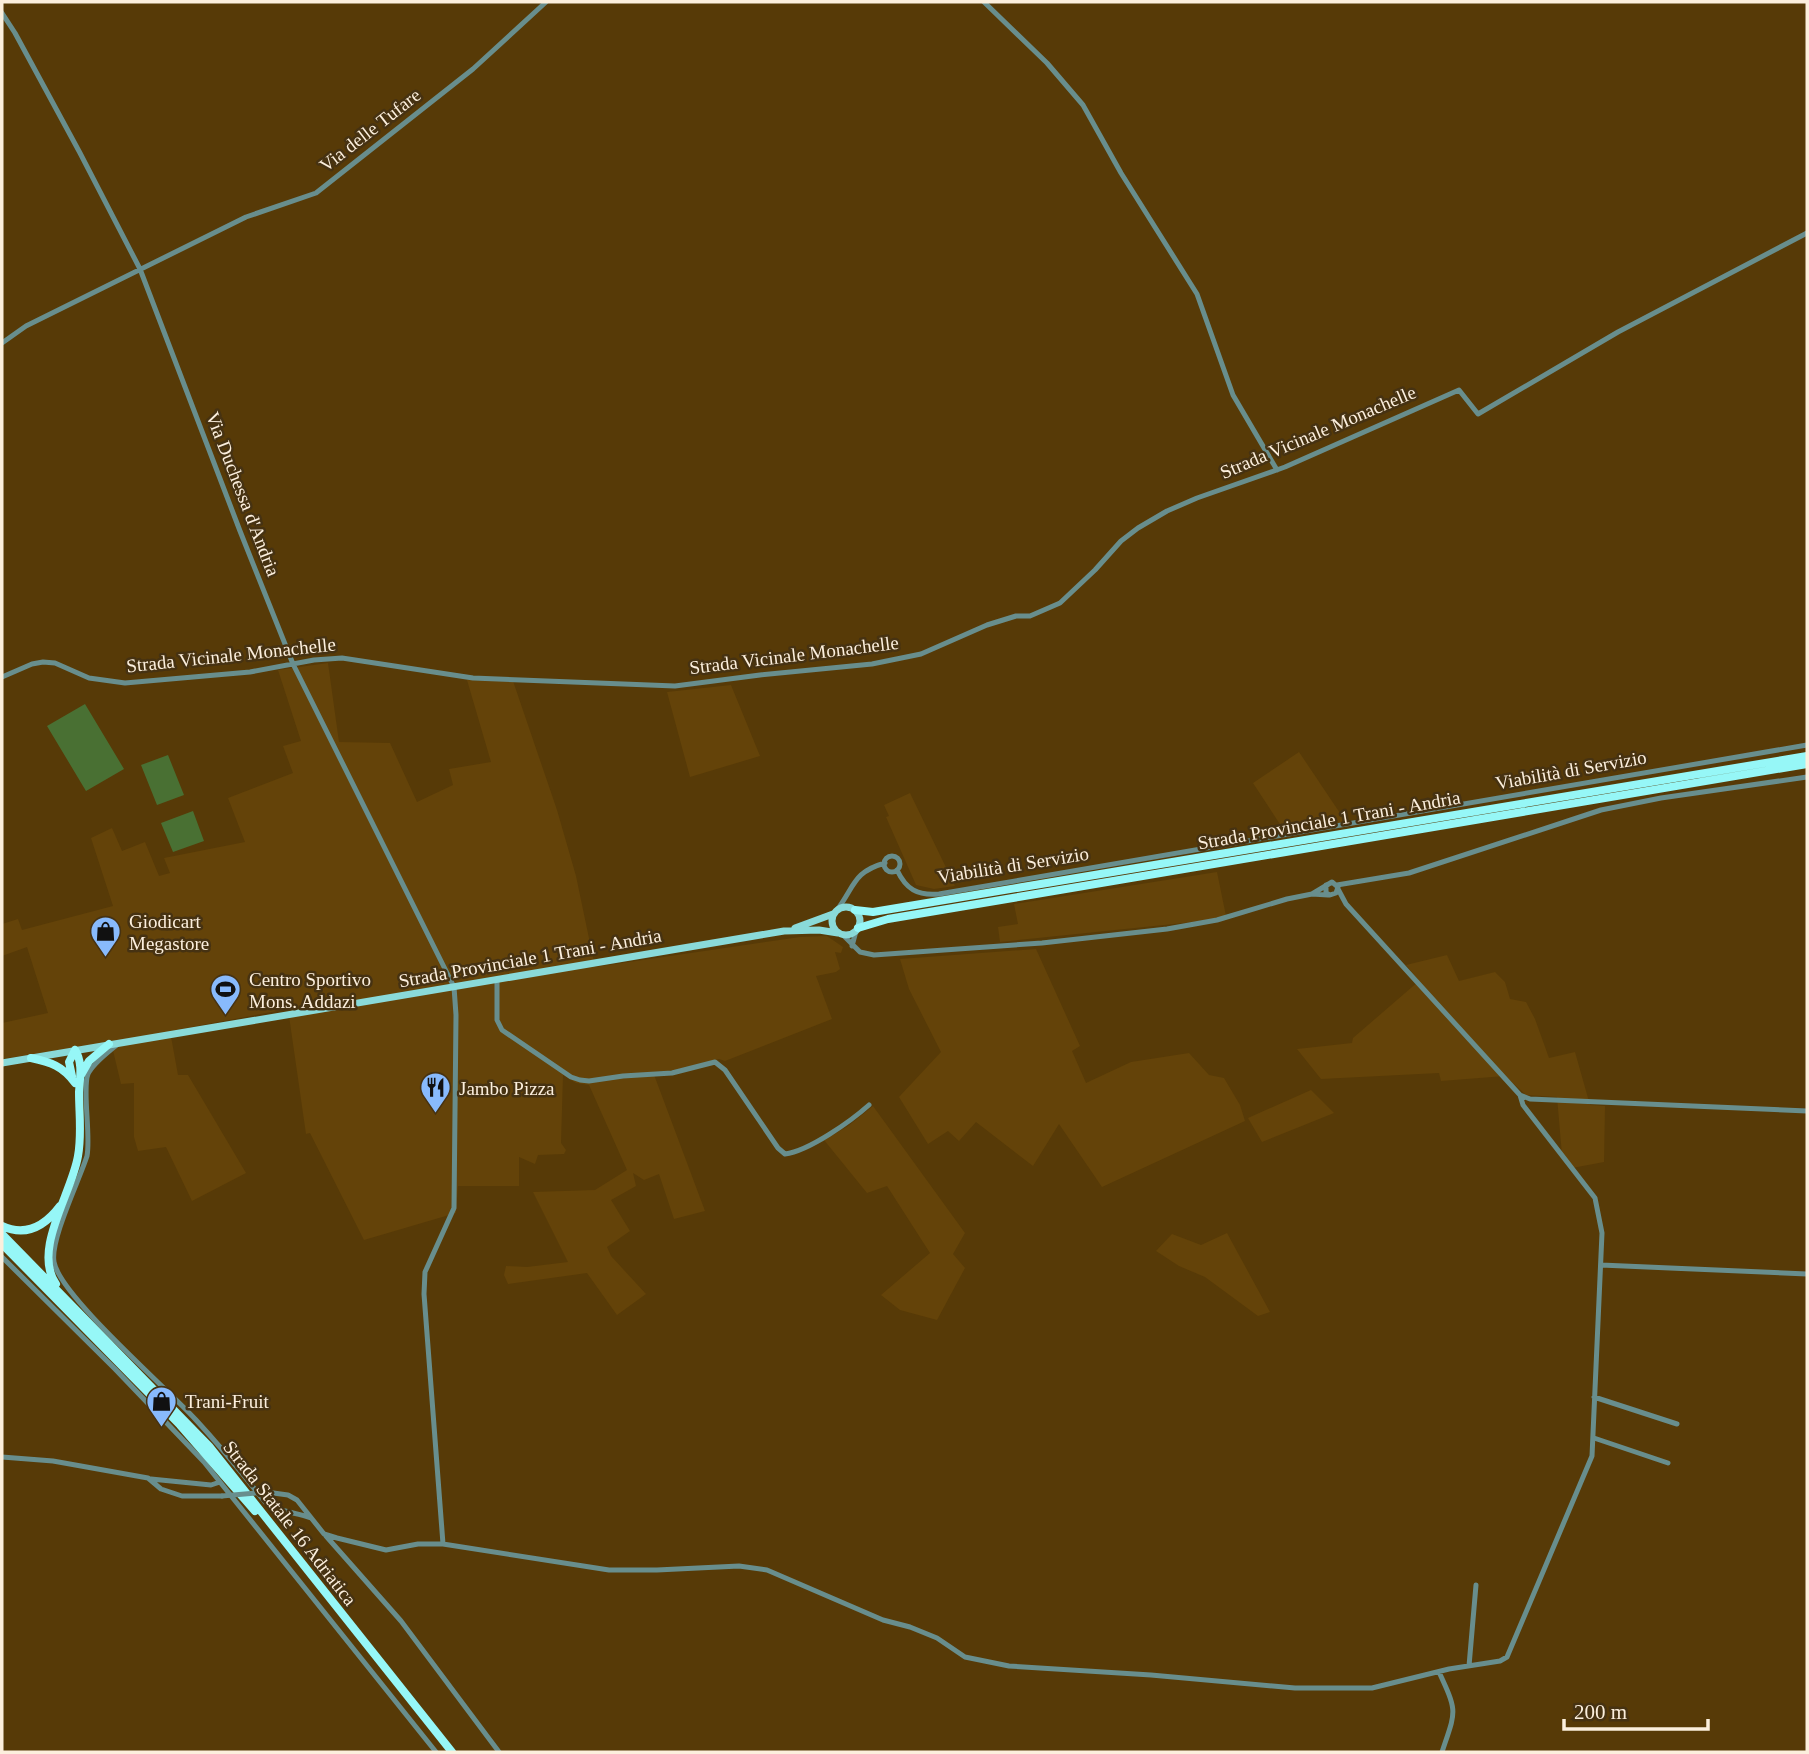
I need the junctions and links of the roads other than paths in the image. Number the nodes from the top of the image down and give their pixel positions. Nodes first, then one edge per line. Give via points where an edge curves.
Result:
1 (546, 2) edge
2 (984, 2) edge
3 (2, 13) edge
4 (1807, 233) edge
5 (140, 269) junction
6 (2, 343) edge
7 (1276, 470) junction
8 (293, 664) junction
9 (2, 677) edge
10 (1807, 745) edge
11 (1807, 756) edge
12 (1807, 764) edge
13 (1807, 777) edge
14 (885, 863) junction
15 (897, 870) junction
16 (1326, 885) junction
17 (1338, 887) junction
18 (1312, 894) junction
19 (1330, 895) junction
20 (1346, 904) junction
21 (855, 910) junction
22 (835, 911) junction
23 (857, 930) junction
24 (784, 931) junction
25 (841, 934) junction
26 (852, 946) junction
27 (497, 979) junction
28 (454, 987) junction
29 (119, 1042) junction
30 (109, 1044) junction
31 (75, 1050) junction
32 (31, 1058) junction
33 (2, 1063) edge
34 (77, 1080) junction
35 (1520, 1095) junction
36 (869, 1105) dead end
37 (1807, 1111) edge
38 (64, 1201) junction
39 (2, 1226) edge
40 (2, 1234) edge
41 (2, 1244) edge
42 (2, 1257) edge
43 (1601, 1265) junction
44 (1807, 1274) edge
45 (79, 1312) junction
46 (1594, 1397) junction
47 (1676, 1424) dead end
48 (1594, 1438) junction
49 (2, 1457) edge
50 (1668, 1463) dead end
51 (148, 1478) junction
52 (220, 1482) junction
53 (314, 1520) junction
54 (324, 1534) junction
55 (443, 1544) junction
56 (1476, 1585) dead end
57 (1469, 1665) junction
58 (1439, 1672) junction
59 (436, 1752) edge
60 (446, 1752) edge
61 (452, 1752) edge
62 (499, 1752) edge
63 (1442, 1752) edge

1 - 5 street, Via delle Tufare via 472,69 316,193 246,218
2 - 7 street via 1083,105 1197,294 1233,395
3 - 5 street, Via Duchessa d'Andria
4 - 7 street, Strada Vicinale Monachelle via 1618,332 1478,415 1459,390
5 - 6 street via 26,326
5 - 8 street, Via Duchessa d'Andria
7 - 8 street, Strada Vicinale Monachelle via 1197,498 1138,528 1060,603 987,625 921,654 872,664 676,686 473,678 342,658
8 - 9 street, Strada Vicinale Monachelle via 125,683 89,678 44,662
8 - 28 street, Via Duchessa d'Andria
10 - 15 street, Viabilità di Servizio via 939,894 911,890
11 - 21 highway, Strada Provinciale 1 Trani - Andria via 873,912
12 - 23 highway, Strada Provinciale 1 Trani - Andria via 901,917
13 - 17 street via 1601,810 1409,873
14 - 15 street via 887,870
14 - 15 street via 889,857 897,857
14 - 22 street via 859,875
16 - 17 street via 1332,882
16 - 18 street
16 - 19 street
17 - 19 street
17 - 20 street
18 - 19 street
18 - 26 street via 1167,929 887,956 867,954
19 - 20 street
20 - 35 street
21 - 22 main road, Strada Provinciale 1 Trani - Andria
21 - 23 main road via 860,919
22 - 24 main road, Strada Provinciale 1 Trani - Andria
22 - 25 main road via 832,926
23 - 25 main road, Strada Provinciale 1 Trani - Andria
23 - 26 street
24 - 25 main road, Strada Provinciale 1 Trani - Andria
24 - 27 main road, Strada Provinciale 1 Trani - Andria
25 - 26 street
27 - 28 main road, Strada Provinciale 1 Trani - Andria
27 - 36 street via 497,1020 502,1030 571,1077 589,1081 671,1073 715,1062 785,1154 849,1123
28 - 29 main road, Strada Provinciale 1 Trani - Andria
28 - 55 street via 454,1208 425,1272 424,1294
29 - 30 main road, Strada Provinciale 1 Trani - Andria
29 - 53 street via 92,1068 86,1081 88,1156 54,1245 58,1275 195,1419 265,1502
30 - 31 main road, Strada Provinciale 1 Trani - Andria
30 - 34 highway via 89,1061
31 - 32 main road, Strada Provinciale 1 Trani - Andria
31 - 34 highway via 69,1062
32 - 33 main road, Strada Provinciale 1 Trani - Andria
32 - 34 highway via 50,1062
34 - 38 highway via 81,1139
35 - 37 street
35 - 43 street via 1595,1198 1602,1233
38 - 39 highway via 41,1226 20,1231
38 - 45 highway via 48,1248 49,1269
40 - 45 highway, Strada Statale 16 Adriatica
41 - 60 highway, Strada Statale 16 Adriatica via 207,1453
42 - 52 street via 174,1429
43 - 44 street
43 - 46 street
45 - 61 highway, Strada Statale 16 Adriatica via 209,1446
46 - 47 street
46 - 48 street
48 - 50 street
48 - 57 street via 1592,1456 1507,1657
49 - 51 street
51 - 52 street
51 - 53 street, bridge via 170,1493 288,1495
52 - 59 street
53 - 54 street
54 - 55 street via 386,1550
54 - 62 street via 401,1621
55 - 58 street via 609,1570 750,1566 919,1630 965,1657 1009,1666 1310,1689 1372,1688
56 - 57 street
57 - 58 street
58 - 63 street via 1455,1706

